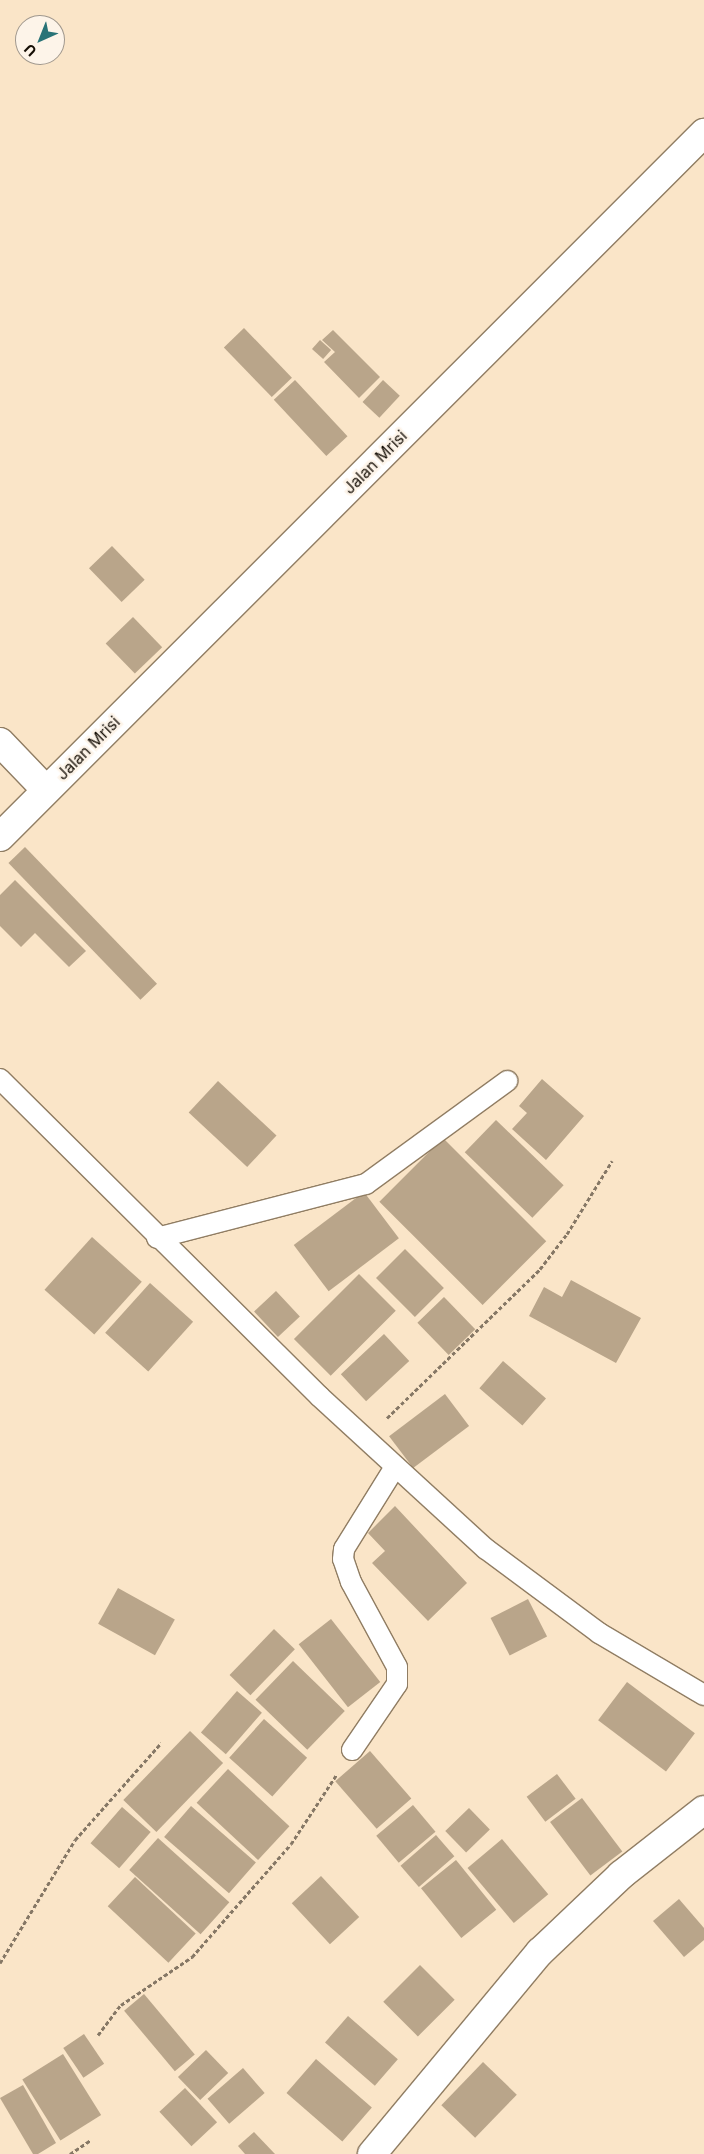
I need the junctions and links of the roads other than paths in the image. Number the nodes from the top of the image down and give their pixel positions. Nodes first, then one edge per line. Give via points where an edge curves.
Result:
1 (704, 133) edge
2 (0, 742) edge
3 (46, 790) junction
4 (0, 837) edge
5 (0, 1079) edge
6 (507, 1081) dead end
7 (157, 1238) junction
8 (395, 1467) junction
9 (704, 1695) edge
10 (352, 1750) road end
11 (704, 1810) edge
12 (372, 2154) edge

1 - 3 street, Jalan Mrisi
2 - 3 street
3 - 4 street, Jalan Mrisi
5 - 7 lane
6 - 7 lane via 366,1184
7 - 8 lane
8 - 9 lane via 501,1560 600,1633
8 - 10 lane via 344,1549 348,1575 397,1667 397,1684
11 - 12 street via 621,1875 540,1952

